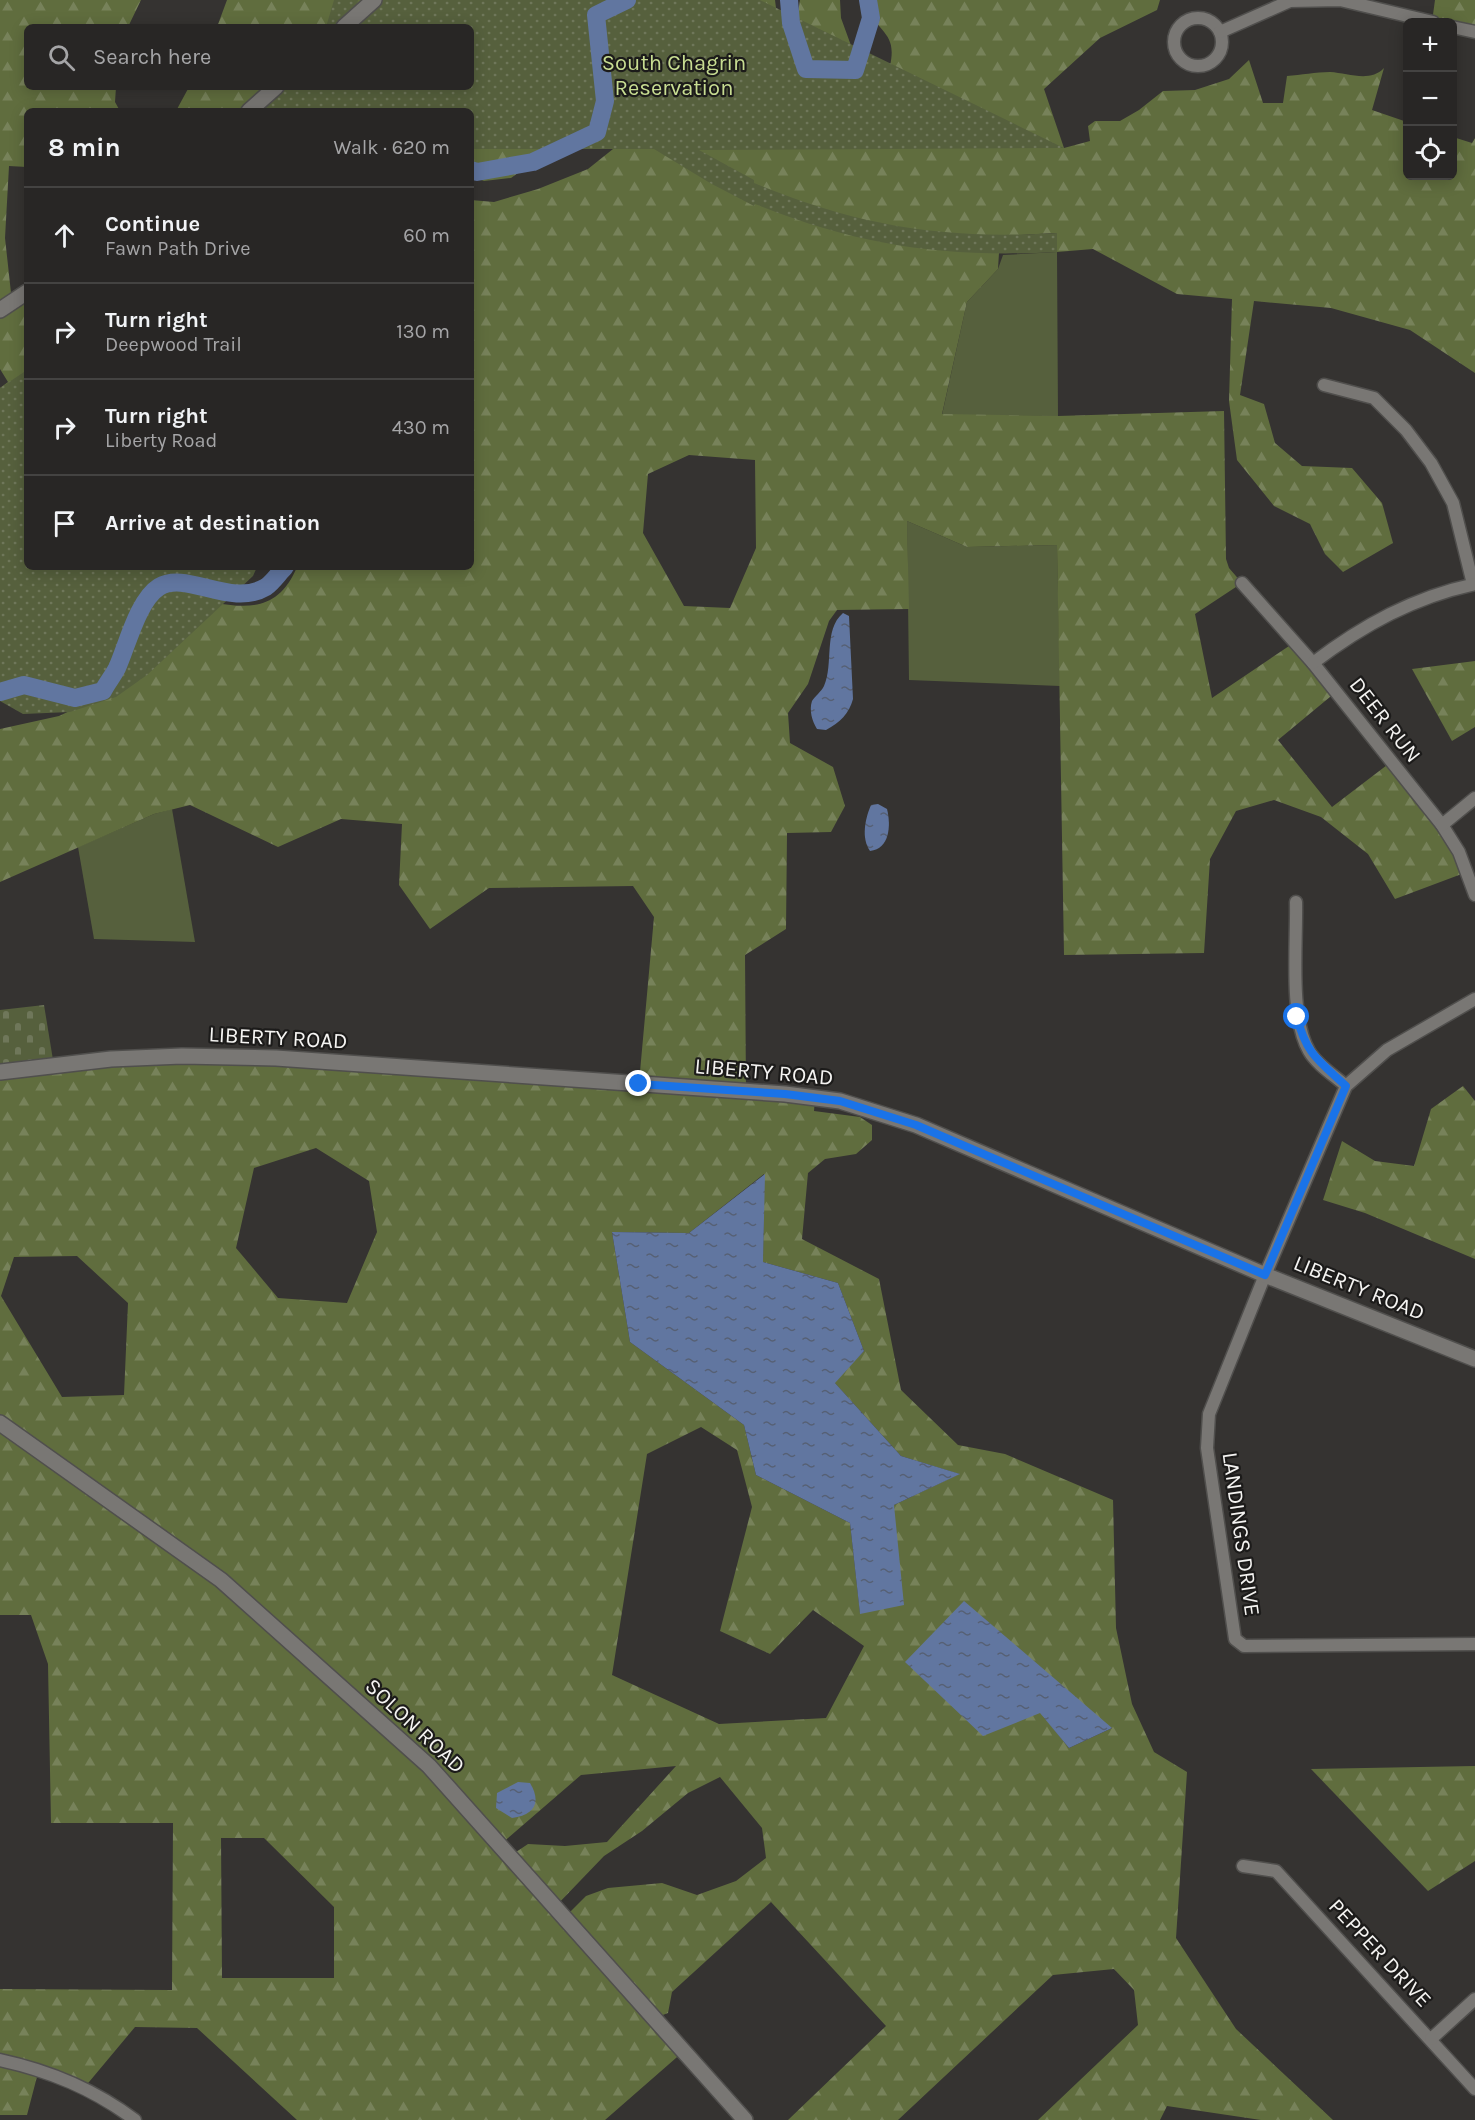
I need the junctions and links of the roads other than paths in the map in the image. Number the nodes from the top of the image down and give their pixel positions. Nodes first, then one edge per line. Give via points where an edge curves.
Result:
1 (374, 0) edge
2 (1417, 18) edge
3 (347, 24) edge
4 (1457, 28) edge
5 (1220, 32) dead end
6 (1475, 32) edge
7 (273, 90) edge
8 (252, 108) edge
9 (24, 294) edge
10 (0, 310) edge
11 (1324, 385) dead end
12 (1242, 583) dead end
13 (1474, 584) edge
14 (1313, 663) junction
15 (1475, 798) edge
16 (1442, 825) junction
17 (1475, 895) edge
18 (1296, 902) dead end
19 (1475, 999) edge
20 (0, 1072) edge
21 (1346, 1086) junction
22 (1265, 1275) junction
23 (1475, 1359) edge
24 (0, 1423) edge
25 (1475, 1644) edge
26 (1243, 1866) dead end
27 (1475, 1999) edge
28 (1431, 2040) junction
29 (0, 2060) edge
30 (1475, 2088) edge
31 (135, 2120) edge
32 (745, 2120) edge

1 - 3 street
2 - 5 street via 1340,0 1290,1
4 - 6 street
7 - 8 street
9 - 10 street
11 - 13 street via 1374,398 1431,463 1453,503
12 - 14 street, DEER RUN
13 - 14 street via 1423,598 1388,614 1353,633
14 - 16 street, DEER RUN
15 - 16 street
16 - 17 street, DEER RUN via 1460,852
18 - 21 street via 1297,1017 1302,1036 1311,1054
19 - 21 street via 1387,1050
20 - 22 street, LIBERTY ROAD via 111,1059 276,1058 840,1101 916,1125
21 - 22 street, LANDINGS DRIVE
22 - 23 street, LIBERTY ROAD
22 - 25 street, LANDINGS DRIVE via 1209,1414 1207,1429 1235,1639 1244,1646
24 - 32 street, SOLON ROAD via 221,1581 429,1766
26 - 28 street, PEPPER DRIVE via 1276,1870
27 - 28 street
28 - 30 street, PEPPER DRIVE
29 - 31 street via 39,2069 98,2095

